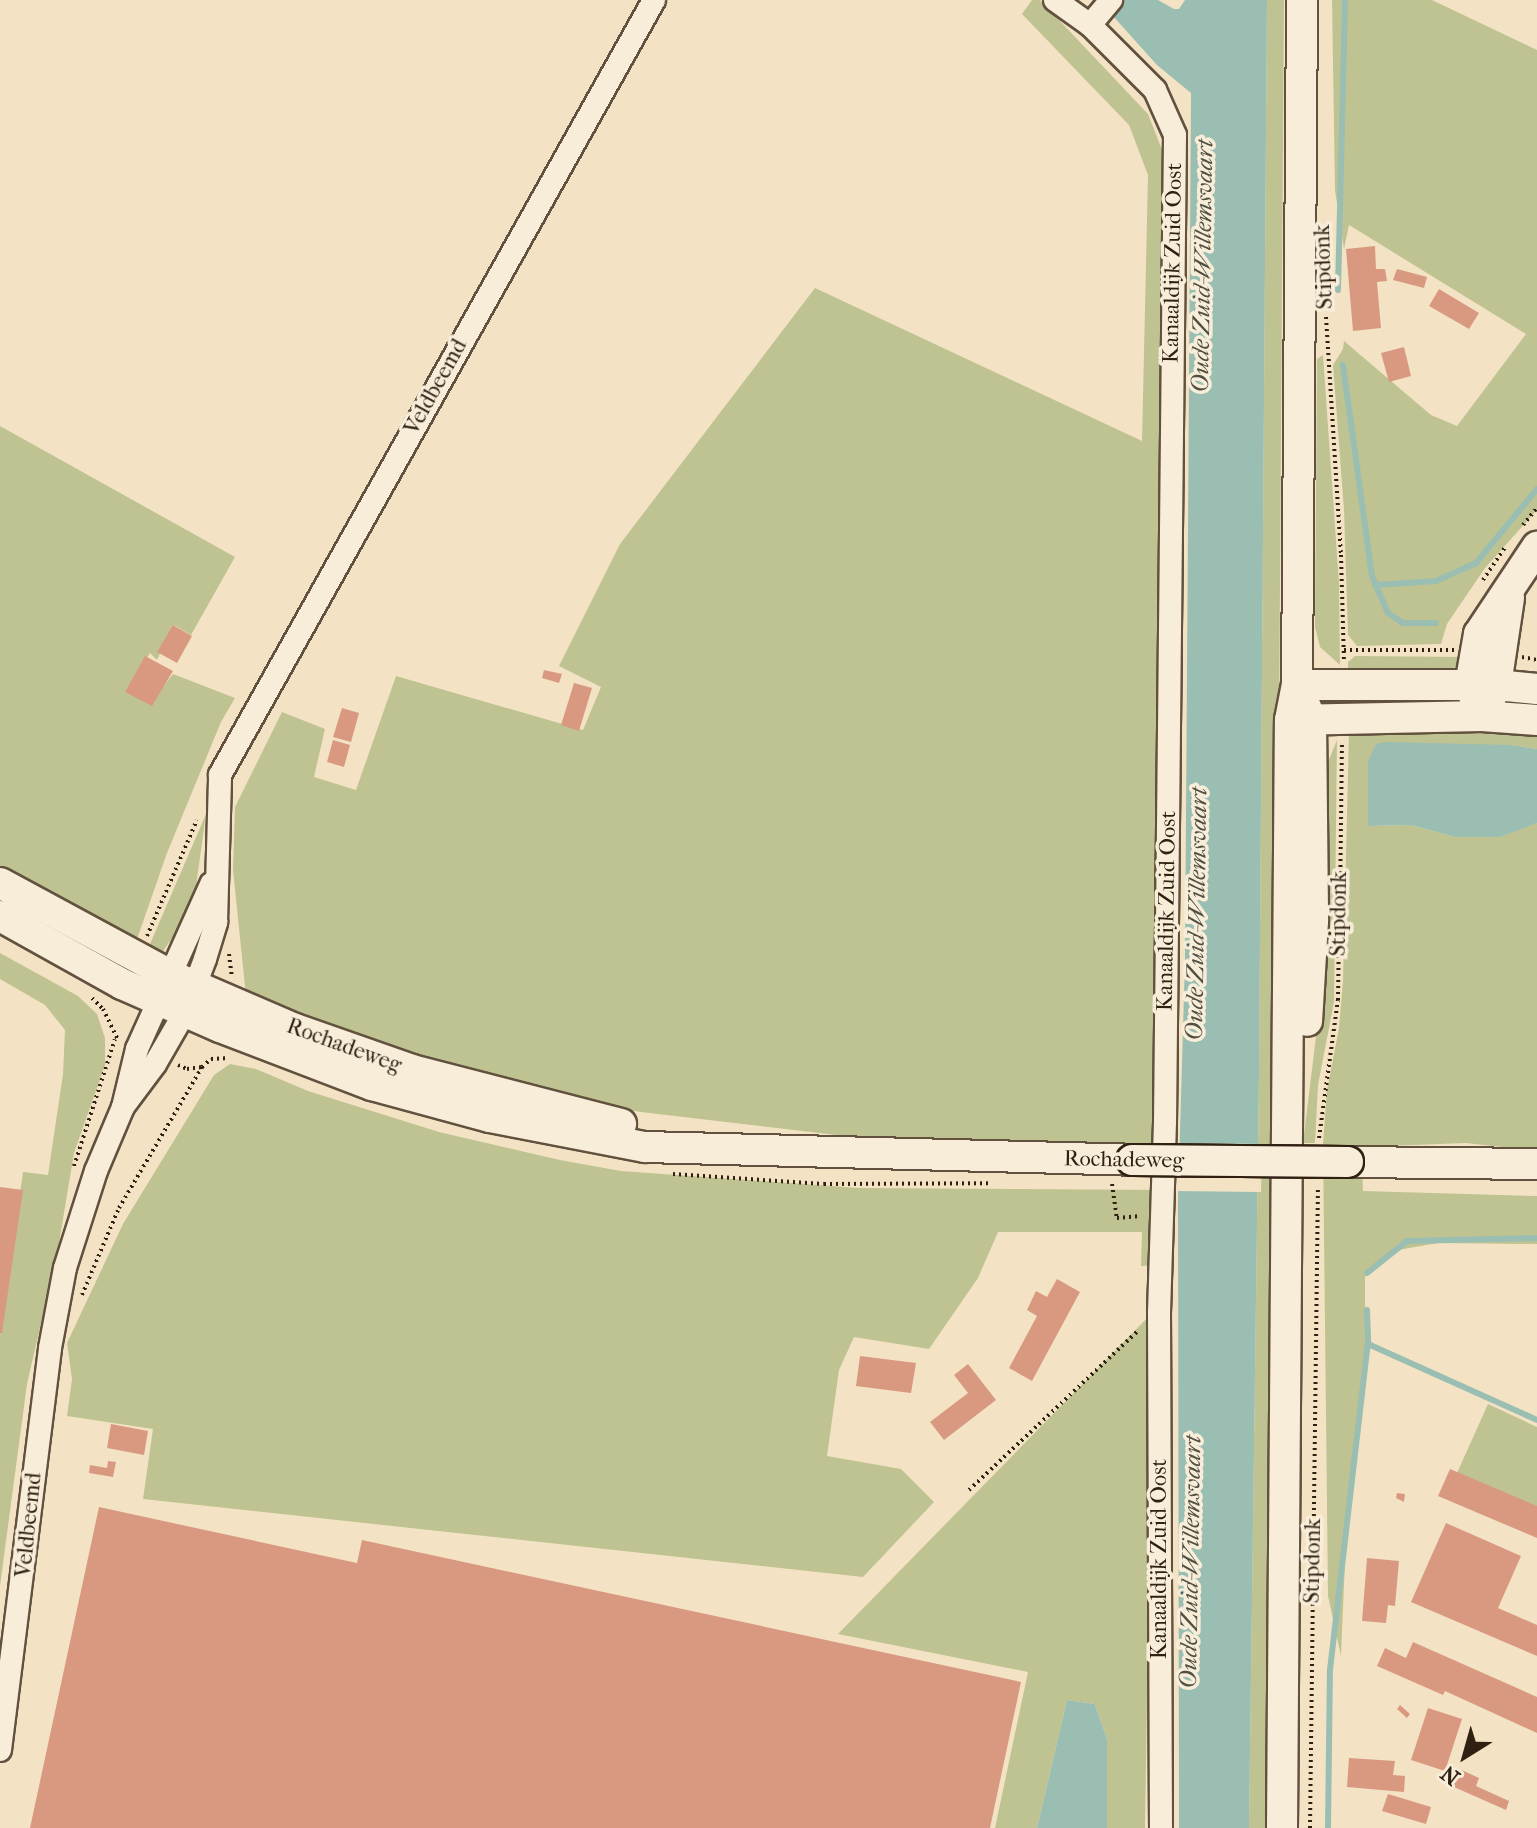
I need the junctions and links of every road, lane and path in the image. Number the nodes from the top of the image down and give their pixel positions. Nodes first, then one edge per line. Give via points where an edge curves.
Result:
1 (654, 0) edge
2 (1055, 0) edge
3 (1302, 0) edge
4 (1109, 2) edge
5 (1090, 25) junction
6 (1326, 311) dead end
7 (1537, 547) edge
8 (1344, 650) junction
9 (1448, 650) dead end
10 (1297, 685) junction
11 (1343, 685) junction
12 (1483, 685) junction
13 (1537, 689) edge
14 (1482, 716) junction
15 (1343, 718) junction
16 (1300, 720) junction
17 (1537, 720) edge
18 (202, 809) dead end
19 (0, 883) edge
20 (0, 916) edge
21 (137, 956) junction
22 (122, 984) junction
23 (178, 994) junction
24 (103, 1009) dead end
25 (202, 1067) dead end
26 (1319, 1143) dead end
27 (1537, 1164) edge
28 (1318, 1175) dead end
29 (1112, 1184) dead end
30 (1117, 1218) dead end
31 (78, 1305) dead end
32 (1159, 1312) junction
33 (969, 1490) dead end
34 (0, 1750) edge
35 (1161, 1828) edge
36 (1282, 1828) edge
37 (1310, 1828) edge

1 - 23 street, Veldbeemd via 220,775 216,922
2 - 5 street, Kanaaldijk Zuid Oost
3 - 10 main road, Stipdonk
4 - 5 street
5 - 32 street, Kanaaldijk Zuid Oost via 1155,90 1175,135
6 - 8 path, Stipdonk
7 - 12 main road via 1479,634
8 - 9 path
8 - 11 path, Stipdonk
10 - 11 main road
10 - 16 main road, Stipdonk
11 - 12 main road
12 - 13 main road
12 - 14 main road
14 - 15 main road
14 - 17 main road
15 - 16 main road
15 - 26 path, Stipdonk via 1338,1000
16 - 36 main road, Stipdonk via 1288,1085
18 - 21 path
19 - 21 main road, Rochadeweg
20 - 22 main road, Rochadeweg
21 - 23 main road, Rochadeweg
22 - 23 main road, Rochadeweg
22 - 24 path
23 - 27 main road, Rochadeweg, bridge via 284,1054 436,1105 645,1147
23 - 34 street, Veldbeemd via 123,1107 72,1245 50,1348
25 - 31 path via 119,1208
28 - 37 path, Stipdonk
29 - 30 path
32 - 33 path
32 - 35 street, Kanaaldijk Zuid Oost

